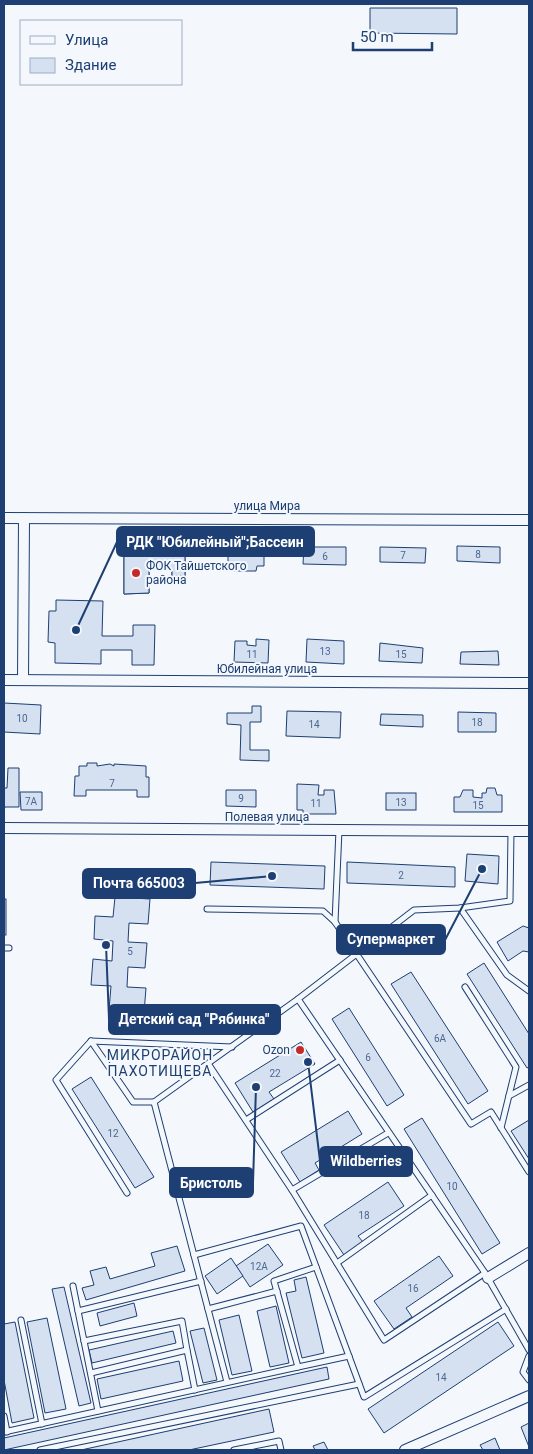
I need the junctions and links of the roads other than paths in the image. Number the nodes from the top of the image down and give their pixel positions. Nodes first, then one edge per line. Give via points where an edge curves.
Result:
1 (4, 518) edge
2 (24, 518) junction
3 (529, 520) edge
4 (4, 680) edge
5 (23, 680) junction
6 (529, 683) edge
7 (4, 828) edge
8 (339, 830) junction
9 (511, 831) junction
10 (529, 831) edge
11 (460, 908) junction
12 (207, 910) dead end
13 (335, 922) junction
14 (356, 955) junction
15 (465, 987) dead end
16 (529, 991) edge
17 (298, 998) junction
18 (91, 1041) junction
19 (233, 1047) junction
20 (340, 1060) junction
21 (208, 1065) junction
22 (529, 1085) edge
23 (509, 1096) junction
24 (154, 1102) junction
25 (246, 1120) junction
26 (501, 1128) junction
27 (388, 1134) junction
28 (529, 1172) edge
29 (292, 1190) junction
30 (127, 1192) dead end
31 (432, 1195) junction
32 (529, 1253) edge
33 (194, 1254) junction
34 (337, 1264) junction
35 (316, 1267) junction
36 (486, 1276) junction
37 (201, 1281) junction
38 (73, 1286) dead end
39 (277, 1291) junction
40 (208, 1309) junction
41 (506, 1309) junction
42 (78, 1311) junction
43 (21, 1320) dead end
44 (84, 1341) junction
45 (187, 1350) junction
46 (529, 1350) edge
47 (349, 1356) junction
48 (529, 1356) edge
49 (298, 1367) junction
50 (91, 1373) junction
51 (529, 1380) edge
52 (227, 1382) junction
53 (360, 1384) junction
54 (195, 1390) junction
55 (529, 1396) edge
56 (98, 1411) junction
57 (4, 1416) edge
58 (42, 1424) junction
59 (5, 1432) edge
60 (40, 1450) edge
61 (234, 1450) edge
62 (281, 1450) edge
63 (405, 1450) edge

1 - 2 street, улица Мира
2 - 3 street, улица Мира
2 - 5 street
4 - 5 street, Юбилейная улица
5 - 6 street, Юбилейная улица
7 - 8 street, Полевая улица
8 - 9 street, Полевая улица
8 - 13 lane
9 - 10 street, Полевая улица
9 - 11 lane via 510,901
11 - 14 lane via 414,910
11 - 16 lane via 507,975
12 - 13 lane via 323,911
13 - 14 lane
14 - 17 lane
14 - 26 lane via 471,1124 491,1112
15 - 23 lane via 516,1067
17 - 19 lane
17 - 20 lane
18 - 19 lane
18 - 24 lane via 133,1102
18 - 30 lane via 56,1080
19 - 21 lane
20 - 25 lane
20 - 27 lane
21 - 24 lane
21 - 25 lane
22 - 23 lane
23 - 26 lane
24 - 33 lane
25 - 29 lane
26 - 28 lane
27 - 29 lane
27 - 31 lane
29 - 34 lane
31 - 34 lane
31 - 36 lane
32 - 36 street
33 - 35 lane via 301,1226
33 - 37 lane
34 - 36 lane via 384,1340
35 - 39 lane via 274,1280
35 - 47 lane
36 - 41 lane
37 - 40 lane
37 - 42 lane
38 - 42 lane
39 - 40 lane
39 - 49 lane
40 - 52 lane
41 - 46 lane
41 - 53 lane via 364,1397
42 - 44 lane
43 - 58 lane
44 - 45 lane via 182,1321
44 - 50 lane
45 - 50 lane
45 - 54 lane
47 - 49 lane
47 - 53 lane
48 - 51 lane via 523,1372
49 - 52 lane
50 - 56 lane
52 - 54 lane
53 - 60 lane
54 - 56 lane
55 - 63 street
56 - 58 lane
57 - 59 lane
58 - 59 lane
61 - 62 lane via 279,1441

